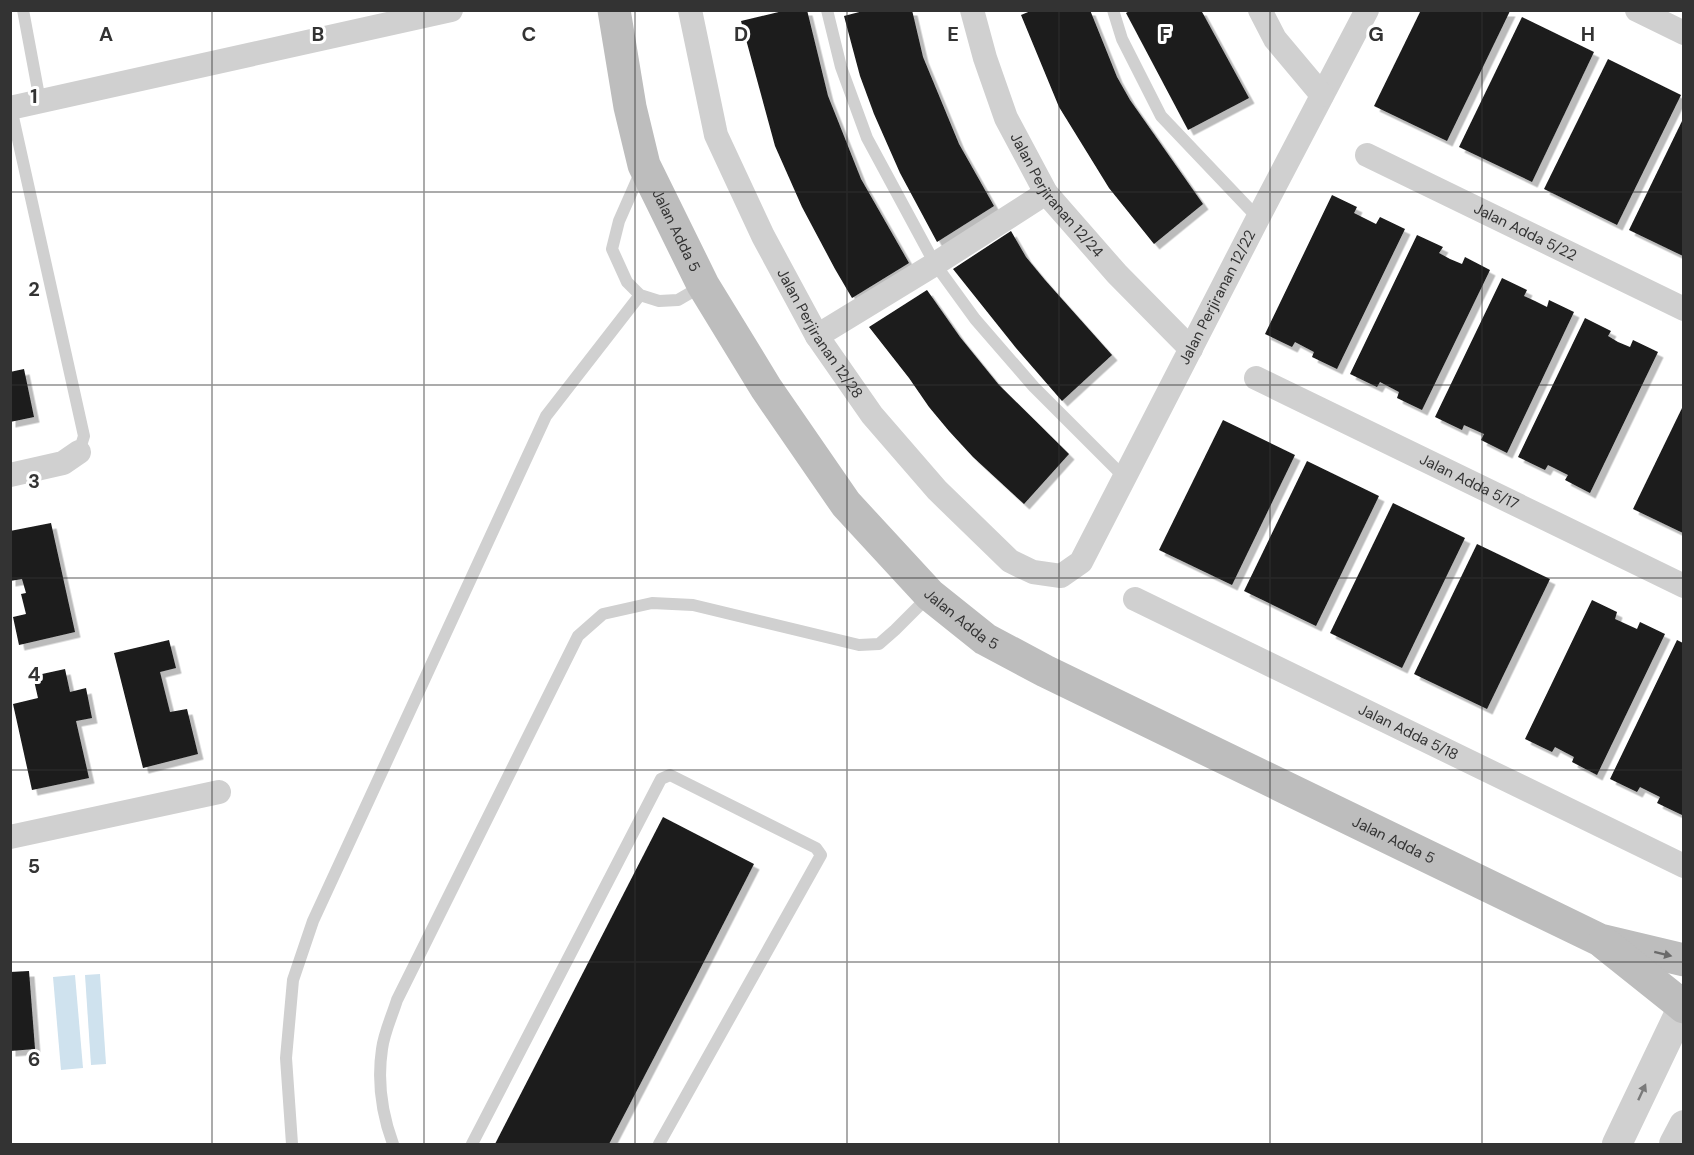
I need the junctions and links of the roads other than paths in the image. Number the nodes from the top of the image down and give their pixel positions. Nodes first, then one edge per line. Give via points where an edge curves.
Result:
1 (23, 10) edge
2 (451, 10) edge
3 (614, 10) edge
4 (690, 10) edge
5 (827, 10) edge
6 (972, 10) edge
7 (1113, 10) edge
8 (1260, 10) edge
9 (1367, 10) edge
10 (1637, 10) edge
11 (1683, 33) edge
12 (1322, 95) junction
13 (40, 100) junction
14 (11, 108) edge
15 (1367, 155) dead end
16 (644, 165) junction
17 (1046, 193) junction
18 (1258, 218) junction
19 (935, 264) junction
20 (703, 285) junction
21 (640, 295) junction
22 (1683, 309) edge
23 (817, 336) junction
24 (1191, 349) junction
25 (1256, 378) dead end
26 (79, 452) joint
27 (10, 475) edge
28 (1124, 477) junction
29 (1060, 576) joint
30 (1683, 586) edge
31 (930, 595) junction
32 (1134, 599) dead end
33 (219, 792) dead end
34 (10, 837) edge
35 (1683, 866) edge
36 (1600, 940) junction
37 (1683, 960) edge
38 (1683, 1006) edge
39 (1683, 1125) edge
40 (292, 1144) edge
41 (393, 1144) edge
42 (472, 1144) edge
43 (658, 1144) edge
44 (1617, 1144) edge
45 (1674, 1144) edge

1 - 13 lane
2 - 13 street
3 - 16 main road, Jalan Adda 5
4 - 23 street, Jalan Perjiranan 12/28 via 716,135 763,236
5 - 19 lane via 841,68 867,138
6 - 17 street, Jalan Perjiranan 12/24 via 1006,118
7 - 18 lane via 1122,39 1161,116
8 - 12 street via 1275,39
9 - 12 street, Jalan Perjiranan 12/22
10 - 11 street
12 - 18 street, Jalan Perjiranan 12/22
13 - 14 street
14 - 26 lane via 84,436
15 - 22 street, Jalan Adda 5/22
16 - 20 main road, Jalan Adda 5
16 - 21 lane via 619,221 612,249 627,282
17 - 19 street
17 - 24 street, Jalan Perjiranan 12/24 via 1117,274
18 - 24 street, Jalan Perjiranan 12/22
19 - 23 street
19 - 28 lane via 975,319 1027,378
20 - 21 lane via 678,300 658,301
20 - 31 main road, Jalan Adda 5 via 766,388 846,504
21 - 40 lane via 546,416 313,921 293,980 286,1058
23 - 29 street, Jalan Perjiranan 12/28 via 872,415 937,490 1010,561 1033,572
24 - 28 street, Jalan Perjiranan 12/22
25 - 30 street, Jalan Adda 5/17
26 - 27 street via 63,463
28 - 29 street, Jalan Perjiranan 12/22 via 1081,562
31 - 36 main road, Jalan Adda 5 via 984,639
31 - 41 lane via 879,644 859,645 693,605 652,603 603,614 578,636 397,1000 382,1047 380,1094
32 - 35 street, Jalan Adda 5/18
33 - 34 street
36 -> 37 main road, Jalan Adda 5
36 - 38 main road, Jalan Adda 5
44 -> 38 street
39 - 45 street
42 - 43 lane via 661,779 670,775 816,848 821,855

